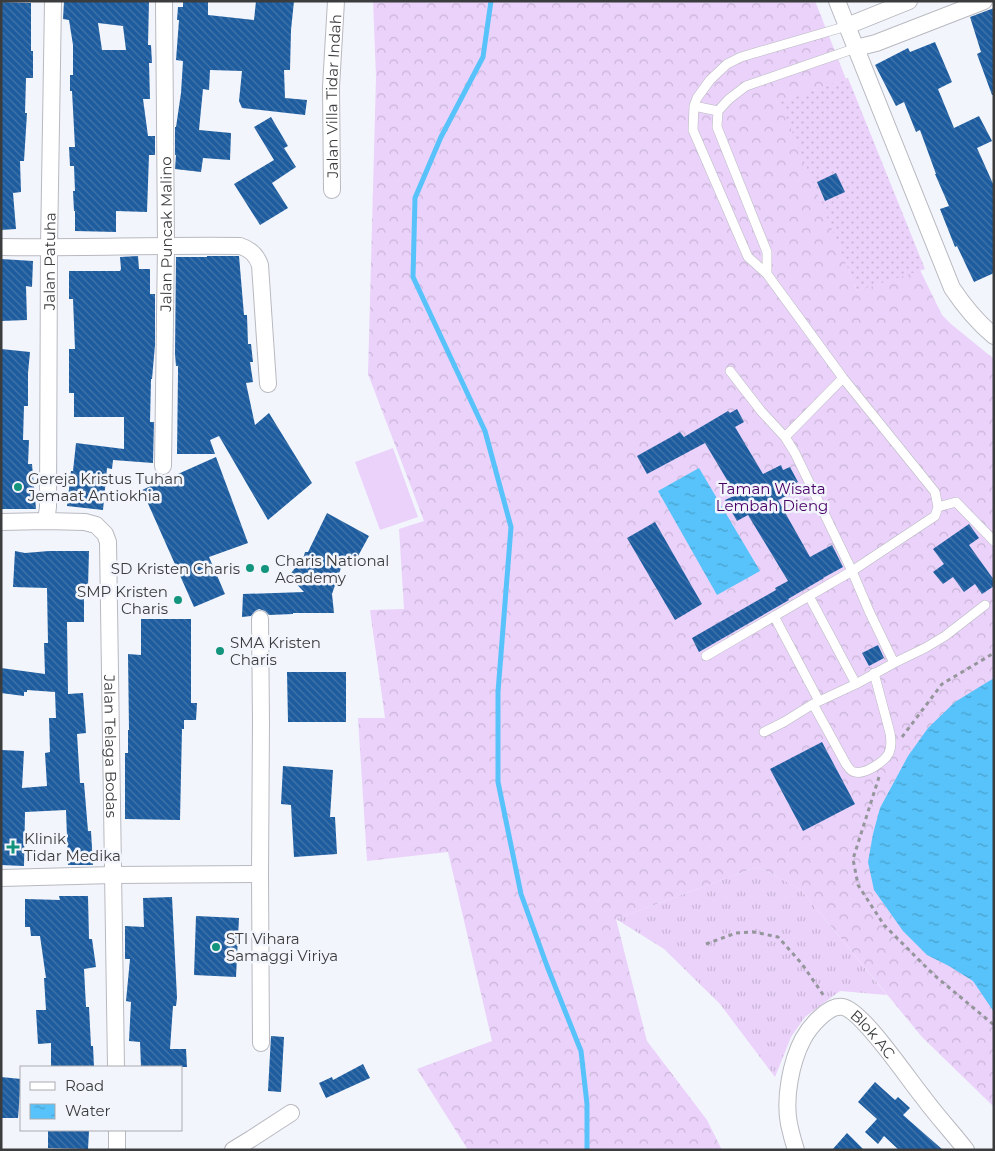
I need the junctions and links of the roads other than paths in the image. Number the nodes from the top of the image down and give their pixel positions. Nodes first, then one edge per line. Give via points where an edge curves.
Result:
1 (53, 1) edge
2 (164, 1) edge
3 (336, 1) edge
4 (837, 1) edge
5 (909, 1) edge
6 (984, 1) edge
7 (847, 26) junction
8 (856, 48) junction
9 (694, 106) junction
10 (718, 111) junction
11 (332, 190) dead end
12 (166, 245) junction
13 (1, 247) edge
14 (50, 247) junction
15 (767, 274) junction
16 (994, 336) edge
17 (730, 371) dead end
18 (843, 378) junction
19 (268, 384) dead end
20 (785, 437) junction
21 (163, 466) dead end
22 (938, 507) junction
23 (46, 521) junction
24 (1, 522) edge
25 (994, 542) edge
26 (852, 571) junction
27 (809, 596) junction
28 (985, 605) dead end
29 (774, 616) junction
30 (260, 619) dead end
31 (706, 656) dead end
32 (894, 663) junction
33 (874, 673) junction
34 (856, 684) junction
35 (816, 703) junction
36 (764, 732) dead end
37 (260, 874) junction
38 (113, 875) junction
39 (1, 878) edge
40 (261, 1043) dead end
41 (116, 1066) edge
42 (291, 1113) dead end
43 (117, 1131) edge
44 (117, 1150) edge
45 (232, 1150) edge
46 (796, 1150) edge
47 (966, 1150) edge

1 - 14 street, Jalan Patuha
2 - 12 street, Jalan Puncak Malino
3 - 11 street, Jalan Villa Tidar Indah via 331,87
4 - 7 street
5 - 7 street
6 - 8 street
7 - 8 street
7 - 9 lane via 727,64 710,80
8 - 10 lane via 746,86
8 - 16 street via 952,288 978,322
9 - 10 lane
9 - 15 lane via 693,130 748,257
10 - 15 lane via 717,127 767,252
12 - 14 street
12 - 19 street via 240,246 258,258
12 - 21 street, Jalan Puncak Malino
13 - 14 street
14 - 23 street, Jalan Patuha
15 - 18 lane
17 - 20 lane
18 - 20 lane
18 - 22 lane via 935,492
20 - 26 lane
22 - 25 lane via 956,502
22 - 26 lane via 935,516
23 - 24 street, Jalan Telaga Bodas
23 - 38 street, Jalan Telaga Bodas via 96,525 108,542
26 - 27 lane
26 - 32 lane
27 - 29 lane
27 - 34 lane
28 - 32 lane via 945,636
29 - 31 lane
29 - 35 lane
30 - 37 street
32 - 33 lane
33 - 34 lane
33 - 35 lane via 892,742 885,759 877,765 862,772 855,773 850,769
34 - 35 lane
35 - 36 lane
37 - 38 street
37 - 40 street
38 - 39 street
38 - 41 street, Jalan Telaga Bodas
42 - 45 street
43 - 44 street
46 - 47 street, Blok AC via 787,1100 794,1062 811,1027 822,1015 842,1007 861,1020 883,1045

